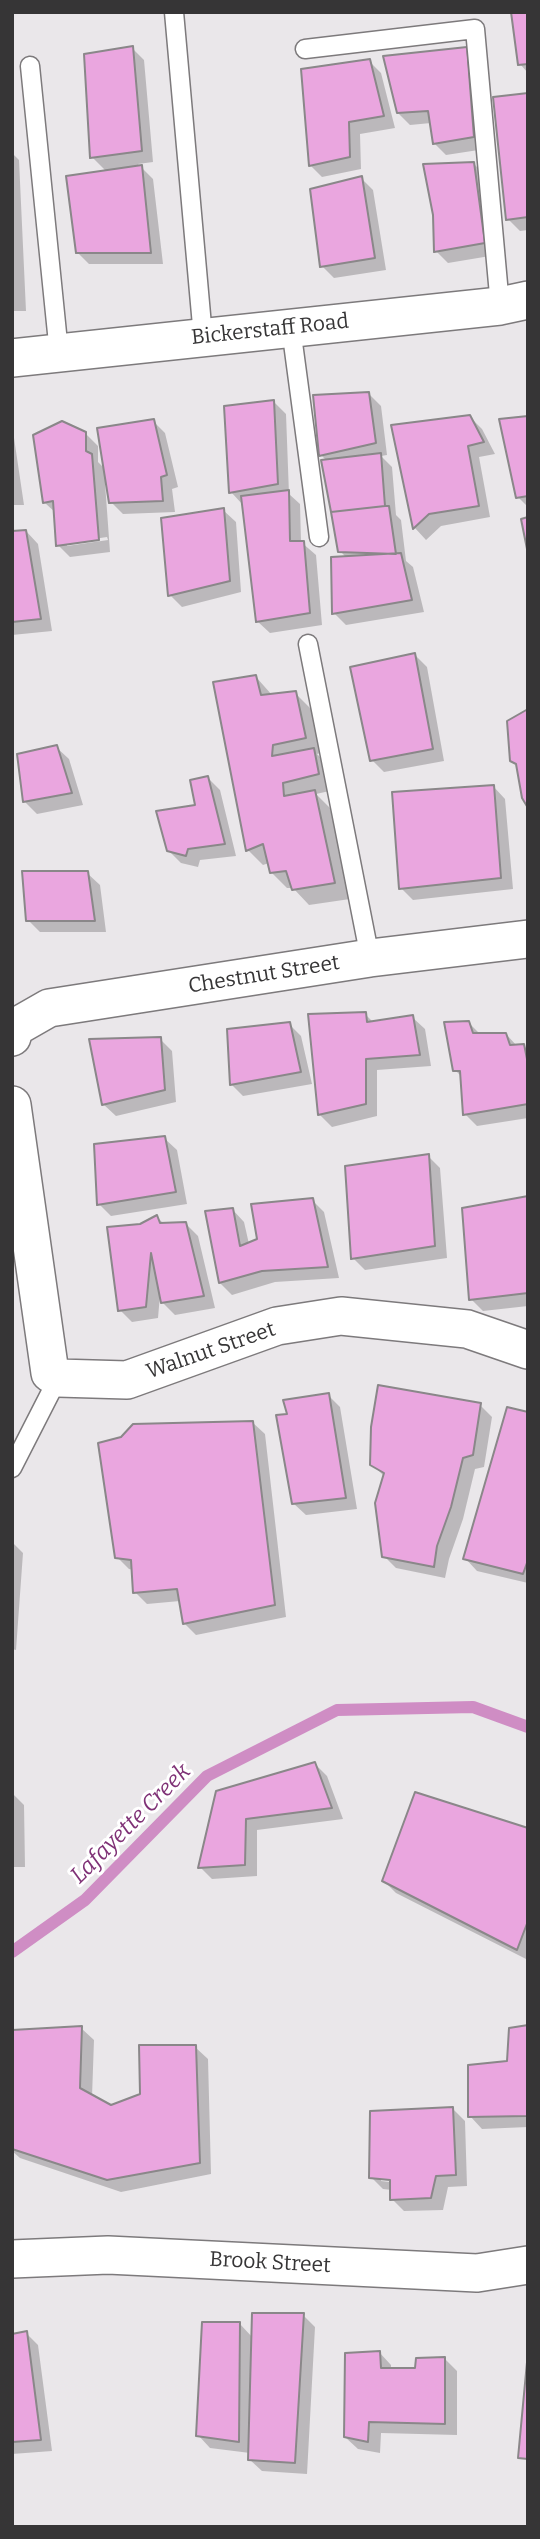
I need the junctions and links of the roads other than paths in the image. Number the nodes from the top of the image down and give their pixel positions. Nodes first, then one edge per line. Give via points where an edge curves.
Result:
1 (174, 12) edge
2 (305, 49) dead end
3 (30, 66) dead end
4 (514, 303) edge
5 (291, 328) junction
6 (203, 337) junction
7 (59, 353) junction
8 (12, 358) edge
9 (319, 537) dead end
10 (308, 644) dead end
11 (528, 939) edge
12 (370, 958) junction
13 (12, 1037) edge
14 (12, 1105) edge
15 (528, 1350) edge
16 (58, 1378) junction
17 (12, 1468) edge
18 (12, 2259) edge
19 (528, 2265) edge

1 - 6 lane
2 - 4 lane via 475,29
3 - 7 lane
4 - 5 street, Bickerstaff Road
5 - 6 street, Bickerstaff Road
5 - 9 lane
6 - 7 street, Bickerstaff Road
7 - 8 street, Bickerstaff Road
10 - 12 lane
11 - 12 street, Chestnut Street
12 - 13 street, Chestnut Street via 49,1008 14,1028
14 - 16 street via 50,1373
15 - 16 street, Walnut Street via 467,1329 341,1317 276,1326 127,1380
16 - 17 lane
18 - 19 street, Brook Street via 108,2255 477,2273

